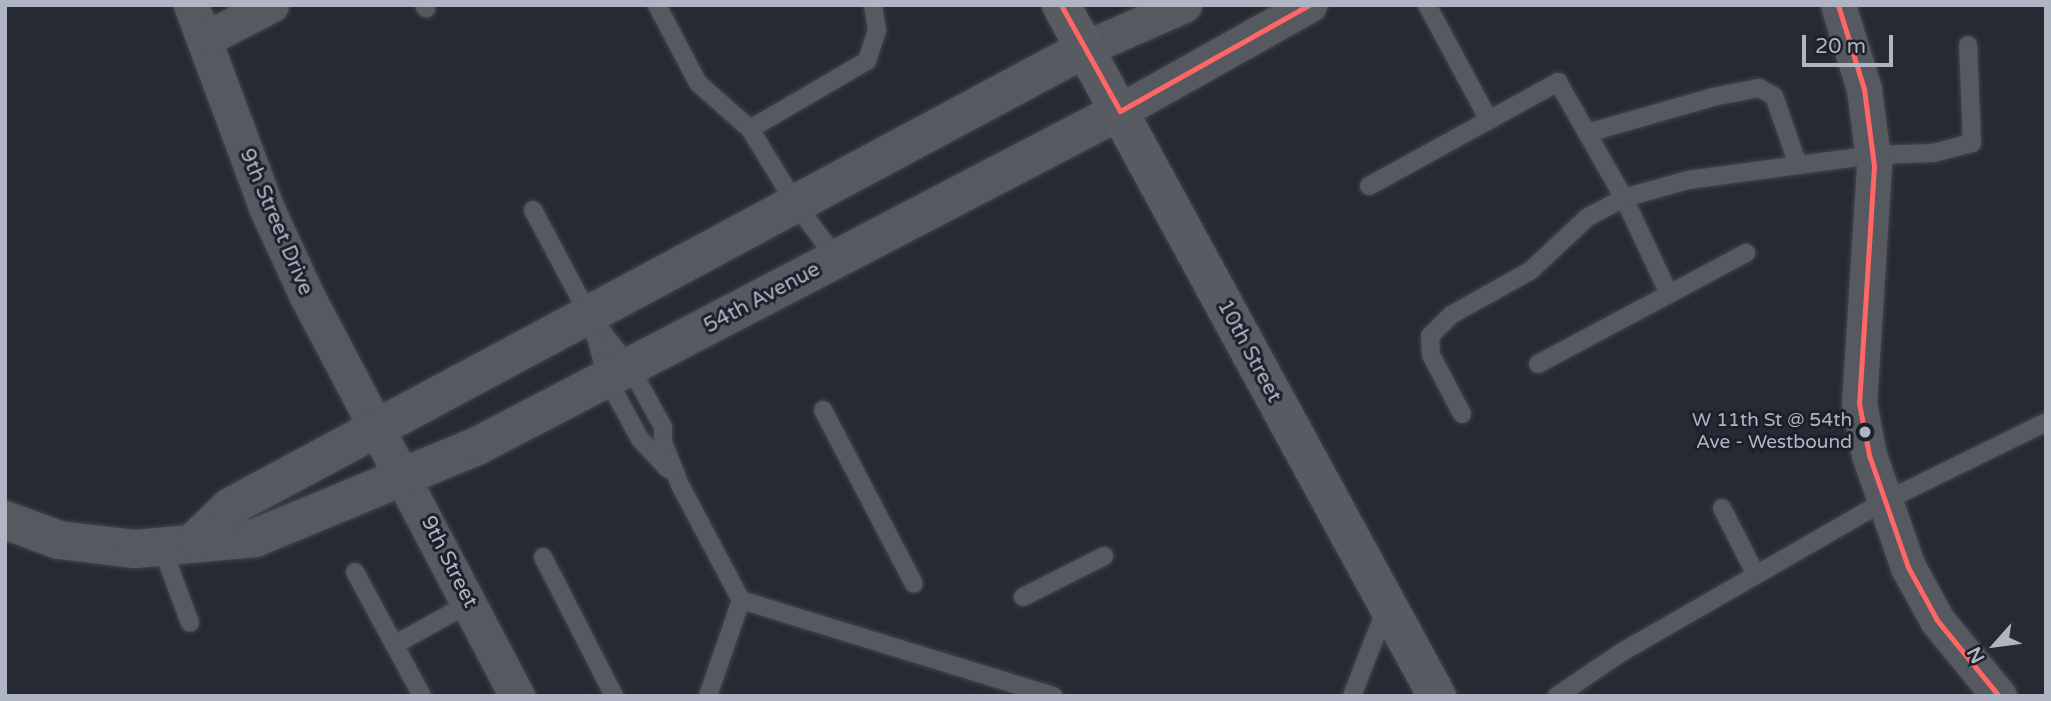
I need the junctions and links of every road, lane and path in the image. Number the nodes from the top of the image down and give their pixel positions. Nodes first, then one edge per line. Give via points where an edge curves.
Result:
1 (191, 5) edge
2 (271, 5) edge
3 (657, 5) edge
4 (873, 5) edge
5 (1061, 5) edge
6 (1184, 5) edge
7 (1309, 5) edge
8 (1427, 5) edge
9 (1838, 5) edge
10 (207, 38) junction
11 (1968, 45) dead end
12 (1086, 48) junction
13 (1120, 111) junction
14 (1489, 120) junction
15 (750, 129) junction
16 (1587, 133) junction
17 (1872, 155) junction
18 (1798, 165) junction
19 (1369, 186) dead end
20 (1625, 198) junction
21 (797, 206) junction
22 (533, 210) dead end
23 (1746, 253) dead end
24 (837, 259) junction
25 (1669, 294) junction
26 (590, 317) junction
27 (1538, 364) dead end
28 (618, 373) junction
29 (822, 410) dead end
30 (1462, 414) dead end
31 (2046, 422) edge
32 (381, 430) junction
33 (404, 474) junction
34 (680, 485) junction
35 (1883, 502) junction
36 (1722, 508) dead end
37 (5, 520) edge
38 (178, 543) junction
39 (1104, 556) dead end
40 (543, 557) dead end
41 (355, 572) dead end
42 (1756, 575) junction
43 (914, 584) dead end
44 (1023, 597) dead end
45 (741, 600) junction
46 (470, 603) junction
47 (1387, 606) junction
48 (190, 623) dead end
49 (394, 645) junction
50 (422, 696) edge
51 (517, 696) edge
52 (614, 696) edge
53 (708, 696) edge
54 (1054, 696) edge
55 (1353, 696) edge
56 (1437, 696) edge
57 (1557, 696) edge
58 (1999, 696) edge

1 - 10 street, 9th Street Drive
2 - 10 street
3 - 15 lane via 698,83
4 - 15 lane via 877,30 867,61
5 - 12 main road, 10th Street
6 - 12 street
7 - 13 street, 54th Avenue
8 - 14 lane
9 - 17 street via 1864,89
10 - 32 street, 9th Street Drive via 266,207 306,296
11 - 17 lane via 1972,143 1933,153
12 - 13 main road, 10th Street
12 - 21 street
13 - 24 street, 54th Avenue
13 - 47 main road, 10th Street
14 - 16 lane via 1558,82
14 - 19 lane
15 - 21 lane
16 - 18 lane via 1713,97 1759,89 1774,96
16 - 20 lane
17 - 18 lane
17 - 35 street via 1859,403
18 - 20 lane via 1688,180
20 - 25 lane
20 - 30 lane via 1588,217 1545,261 1451,315 1430,336 1431,355
21 - 24 lane
21 - 26 street
22 - 26 lane
23 - 25 lane
24 - 28 street, 54th Avenue
25 - 27 lane
26 - 28 lane
26 - 28 lane
26 - 32 street
28 - 33 street, 54th Avenue via 479,445
28 - 34 lane via 640,439
28 - 34 lane via 663,427 663,442
29 - 43 lane
31 - 35 lane
32 - 33 street, 9th Street
32 - 38 street via 230,507
33 - 38 street, 54th Avenue via 255,538
33 - 46 street, 9th Street
34 - 45 lane
35 - 42 lane
35 - 58 street via 1908,568 1937,620
36 - 42 lane
37 - 38 street, 54th Avenue via 59,540 135,549
38 - 48 lane
39 - 44 lane
40 - 52 lane
41 - 49 lane
42 - 57 lane via 1622,652
45 - 53 lane
45 - 54 lane
46 - 49 lane
46 - 51 street, 9th Street
47 - 55 lane
47 - 56 main road, 10th Street
49 - 50 lane

